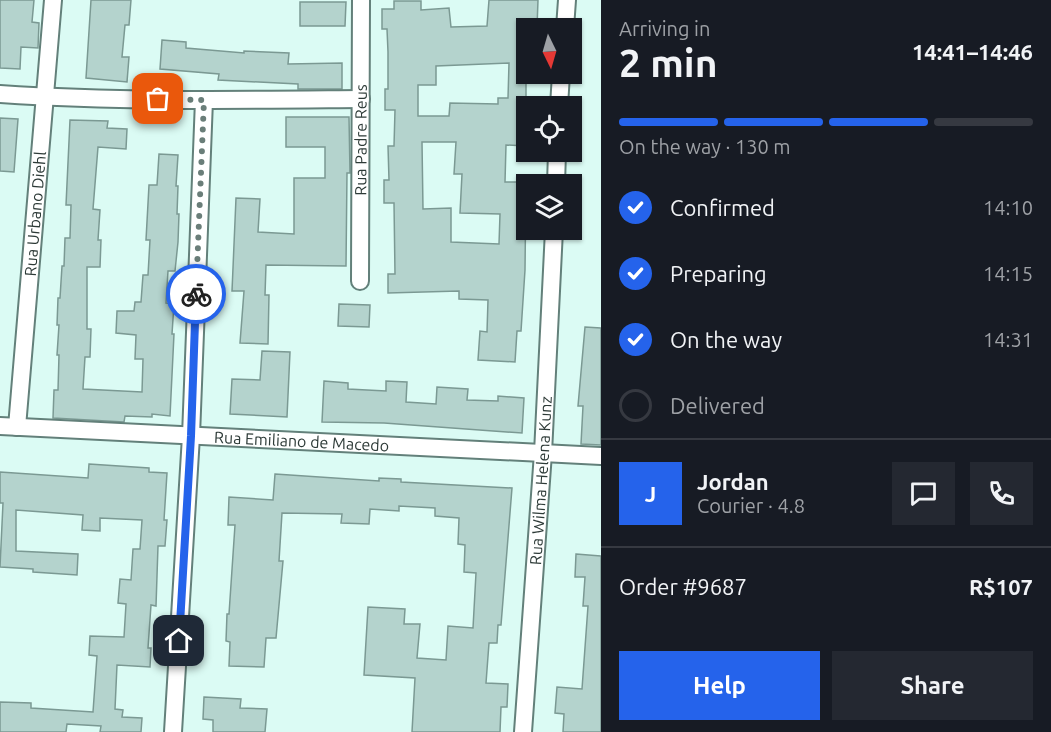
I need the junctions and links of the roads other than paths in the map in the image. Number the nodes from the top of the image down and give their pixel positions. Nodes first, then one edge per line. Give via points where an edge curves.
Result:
1 (53, 0) edge
2 (361, 0) edge
3 (567, 0) edge
4 (566, 18) edge
5 (0, 94) edge
6 (45, 97) junction
7 (362, 99) junction
8 (204, 100) junction
9 (554, 240) edge
10 (360, 281) dead end
11 (8, 426) edge
12 (191, 436) junction
13 (543, 453) junction
14 (601, 456) edge
15 (173, 732) edge
16 (523, 732) edge

1 - 6 street, Rua Urbano Diehl
2 - 7 street, Rua Padre Reus
3 - 4 street
5 - 6 street
6 - 8 street
6 - 11 street, Rua Urbano Diehl
7 - 8 street
7 - 10 street, Rua Padre Reus
8 - 12 street
9 - 13 street, Rua Wilma Helena Kunz
11 - 12 street, Rua Emiliano de Macedo
12 - 13 street, Rua Emiliano de Macedo
12 - 15 street
13 - 14 street, Rua Emiliano de Macedo
13 - 16 street, Rua Wilma Helena Kunz

